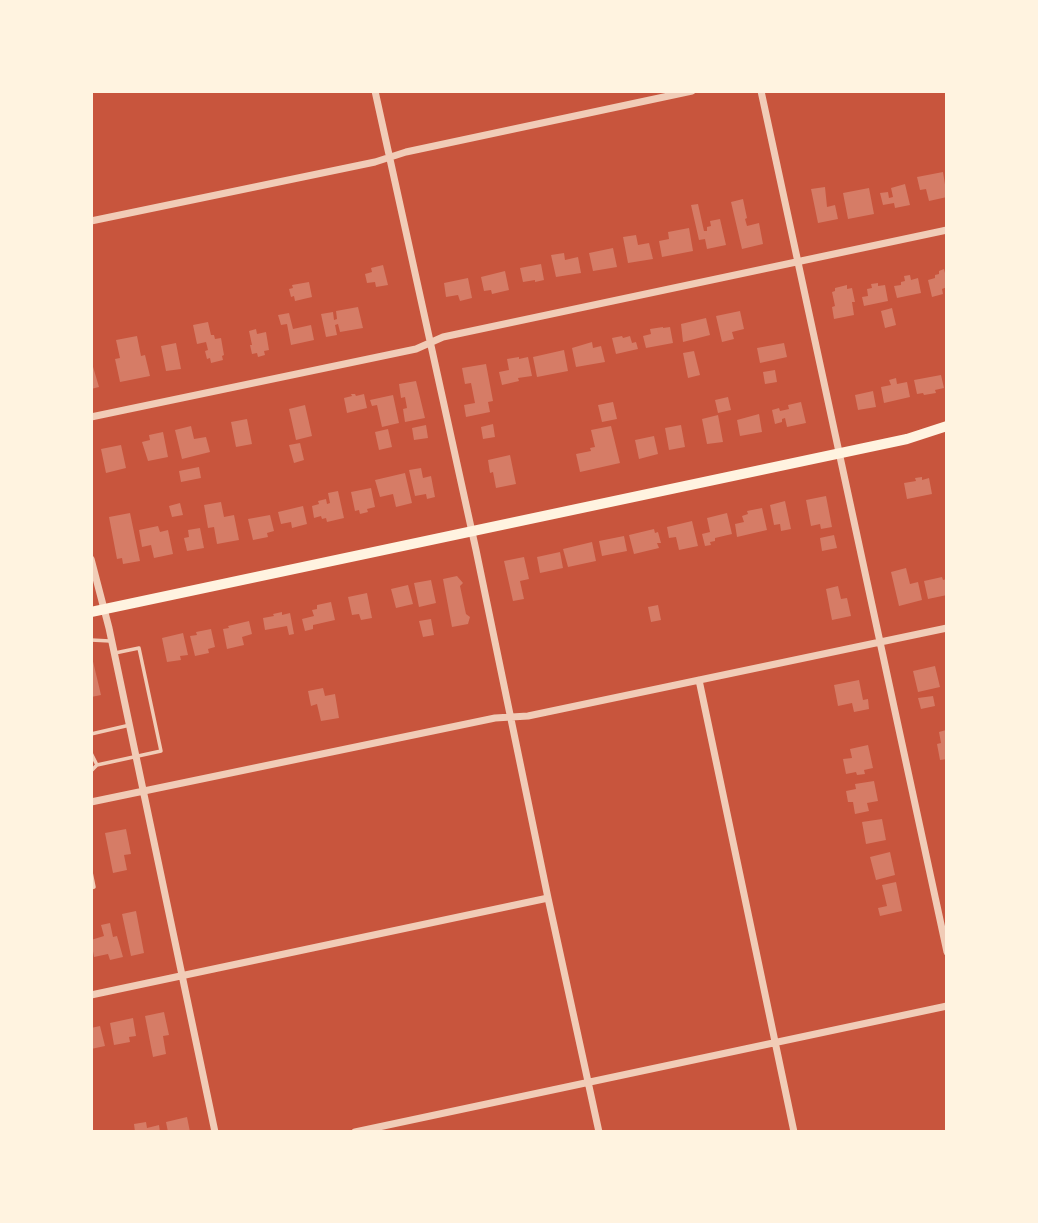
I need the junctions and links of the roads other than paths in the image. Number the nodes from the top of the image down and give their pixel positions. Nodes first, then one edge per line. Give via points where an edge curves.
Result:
1 (375, 91) edge
2 (692, 91) edge
3 (761, 91) edge
4 (390, 157) junction
5 (91, 221) edge
6 (947, 230) edge
7 (799, 262) junction
8 (431, 343) junction
9 (91, 417) edge
10 (947, 426) edge
11 (947, 434) edge
12 (907, 439) junction
13 (840, 453) junction
14 (472, 530) junction
15 (91, 559) edge
16 (104, 609) junction
17 (91, 612) edge
18 (947, 628) edge
19 (91, 640) edge
20 (112, 641) junction
21 (880, 642) junction
22 (115, 653) junction
23 (699, 680) junction
24 (511, 717) junction
25 (130, 725) junction
26 (91, 734) edge
27 (91, 752) edge
28 (137, 756) junction
29 (97, 765) junction
30 (91, 771) edge
31 (144, 791) junction
32 (91, 802) edge
33 (91, 872) edge
34 (91, 888) edge
35 (548, 898) junction
36 (947, 952) edge
37 (183, 976) junction
38 (91, 995) edge
39 (947, 1006) edge
40 (776, 1043) junction
41 (589, 1083) junction
42 (215, 1132) edge
43 (355, 1132) edge
44 (599, 1132) edge
45 (794, 1132) edge

1 - 4 street
2 - 4 street
3 - 7 street
4 - 5 street
4 - 8 street
6 - 7 street
7 - 8 street
7 - 13 street
8 - 9 street
8 - 14 street
10 - 12 main road
11 - 12 main road
12 - 13 main road
13 - 14 main road
13 - 21 street
14 - 16 main road
14 - 24 street
15 - 16 street
16 - 17 main road
16 - 20 street
18 - 21 street
19 - 20 lane
20 - 22 street
21 - 23 street
21 - 36 street
22 - 25 street
22 - 28 lane via 139,648 161,751
23 - 24 street
23 - 40 street
24 - 31 street
24 - 35 street
25 - 26 lane
25 - 28 street
27 - 29 lane
28 - 29 lane
28 - 31 street
29 - 30 lane
31 - 32 street
31 - 37 street
33 - 34 lane
35 - 37 street
35 - 41 street
37 - 38 street
37 - 42 street
39 - 40 street
40 - 41 street
40 - 45 street
41 - 43 street
41 - 44 street

